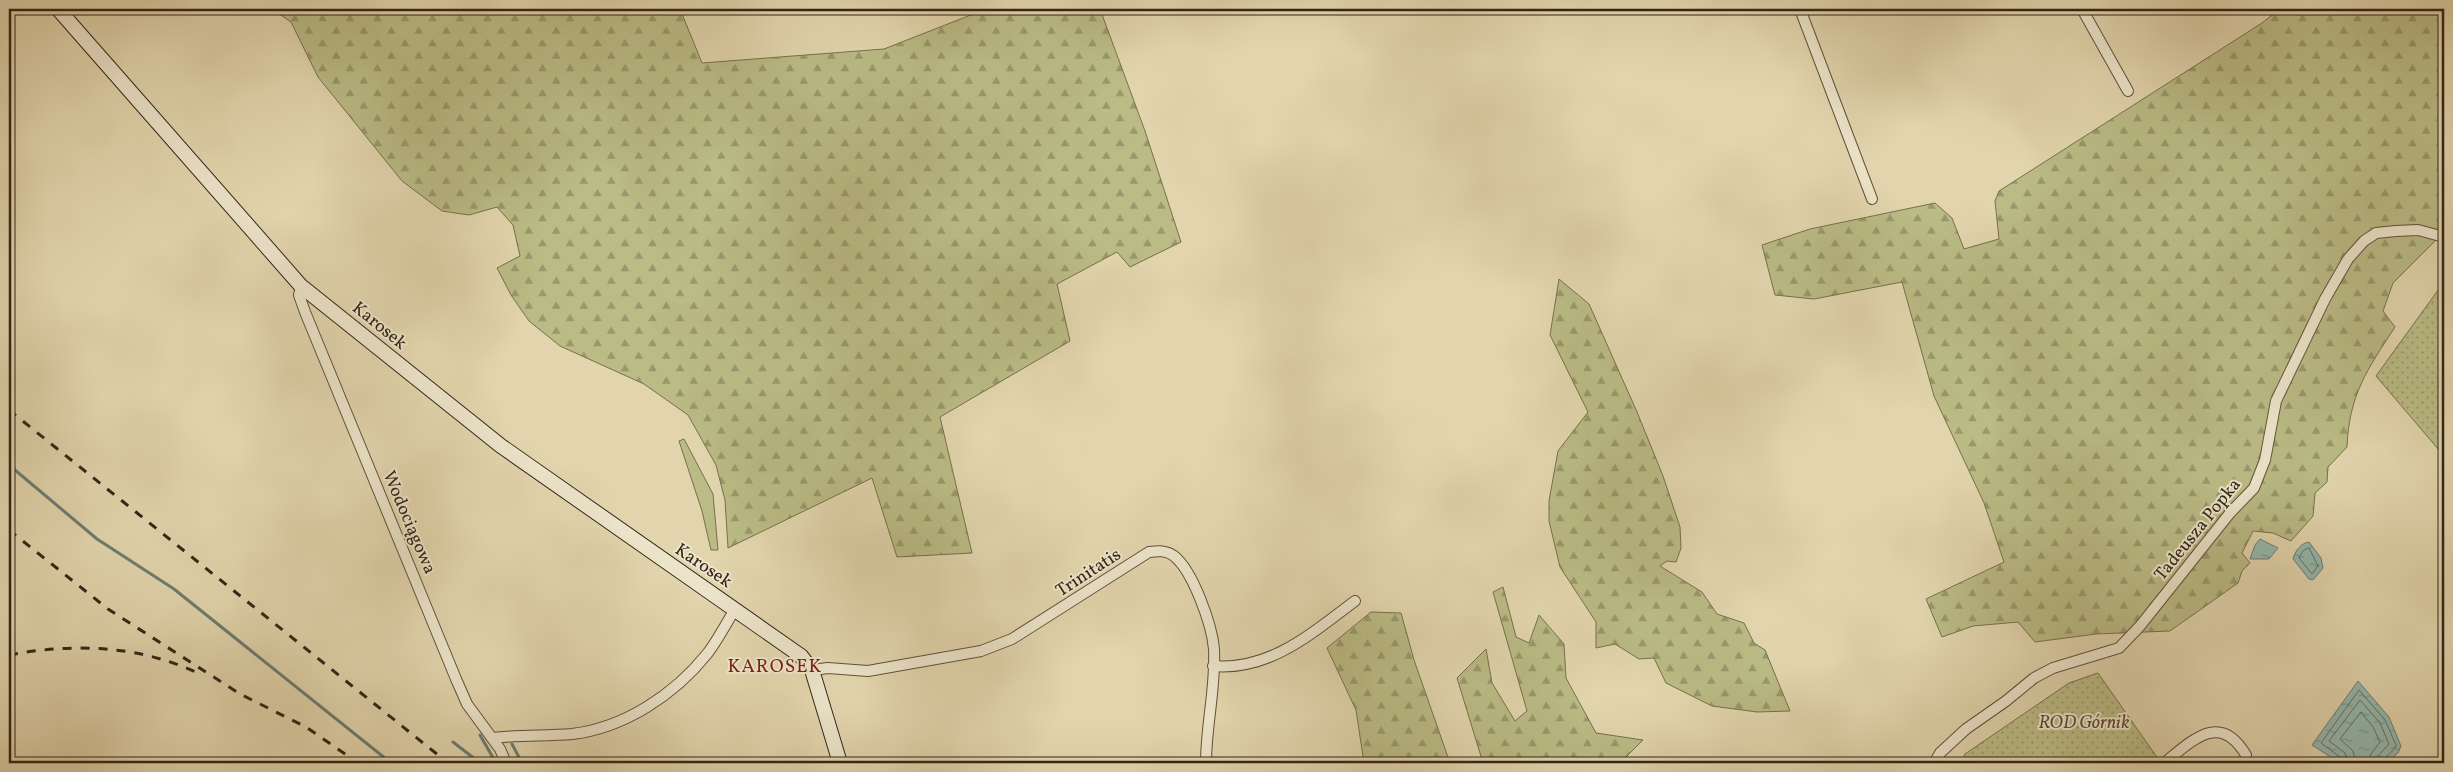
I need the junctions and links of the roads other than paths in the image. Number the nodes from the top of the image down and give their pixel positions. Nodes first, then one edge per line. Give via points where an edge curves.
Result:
1 (58, 9) edge
2 (1800, 9) edge
3 (2082, 9) edge
4 (2128, 90) dead end
5 (1872, 199) dead end
6 (2444, 237) edge
7 (301, 286) junction
8 (1355, 601) dead end
9 (735, 609) junction
10 (1213, 666) junction
11 (812, 670) junction
12 (492, 738) junction
13 (2246, 755) dead end
14 (506, 763) edge
15 (840, 763) edge
16 (1206, 763) edge
17 (1934, 763) edge
18 (2164, 763) edge

1 - 7 street, Karosek
2 - 5 street
3 - 4 street
6 - 17 street, Tadeusza Popka via 2418,230 2376,233 2359,246 2325,299 2276,401 2265,460 2254,488 2119,648 2052,668 2034,678 1966,729
7 - 9 street, Karosek via 501,446
7 - 12 street, Wodociągowa via 299,295 305,312 456,679 467,704
8 - 10 street via 1284,652 1230,668
9 - 11 street, Karosek via 801,656
9 - 12 street, Karosek via 707,654 692,670 632,716 612,725 579,732
10 - 11 street, Trinitatis via 1214,648 1208,622 1195,589 1184,566 1173,555 1161,550 1149,552 1012,639 981,651 868,671
10 - 16 street, Trinitatis
11 - 15 street, Karosek
12 - 14 street, Wodociągowa
13 - 18 street via 2230,736 2212,731

